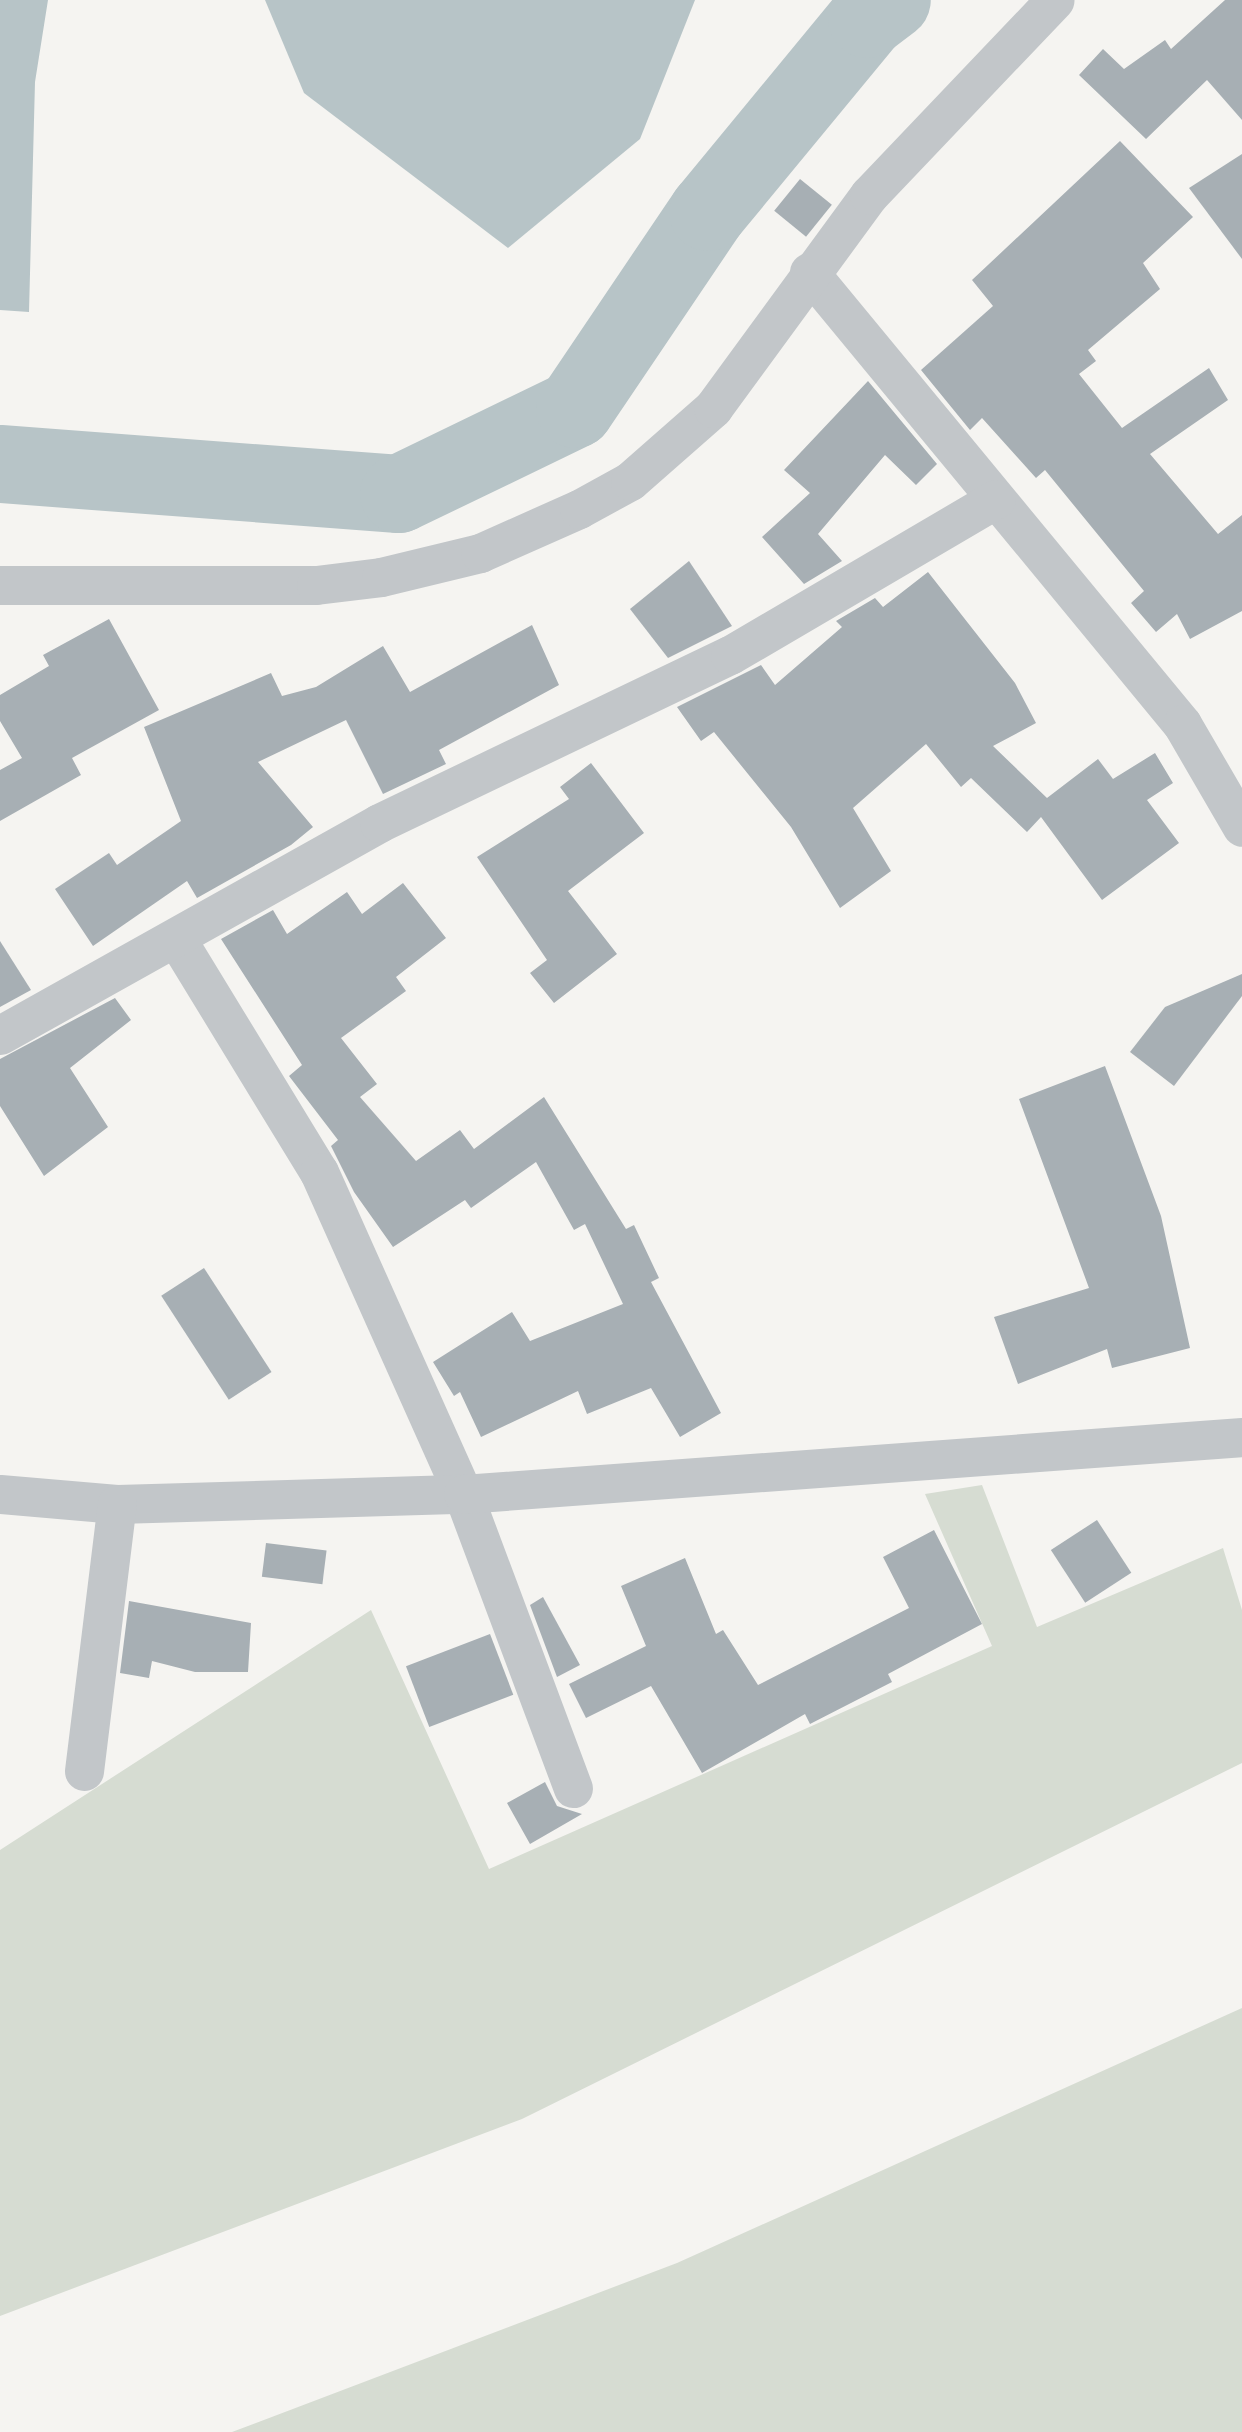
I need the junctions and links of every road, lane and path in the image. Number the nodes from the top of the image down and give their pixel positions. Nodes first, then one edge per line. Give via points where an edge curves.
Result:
1 (1055, 0) edge
2 (809, 272) junction
3 (996, 499) junction
4 (0, 585) edge
5 (1242, 827) edge
6 (176, 938) junction
7 (0, 1035) edge
8 (1242, 1437) edge
9 (0, 1494) edge
10 (463, 1494) junction
11 (117, 1504) junction
12 (84, 1771) dead end
13 (573, 1788) dead end

1 - 2 street via 932,122
2 - 3 street
2 - 4 street via 749,365 674,446 579,509 480,553 431,569 316,585
3 - 5 street via 1182,724
3 - 6 street via 730,655 379,823
6 - 7 street
6 - 10 street via 319,1172
8 - 10 street
9 - 11 street
10 - 11 street
10 - 13 street
11 - 12 street

